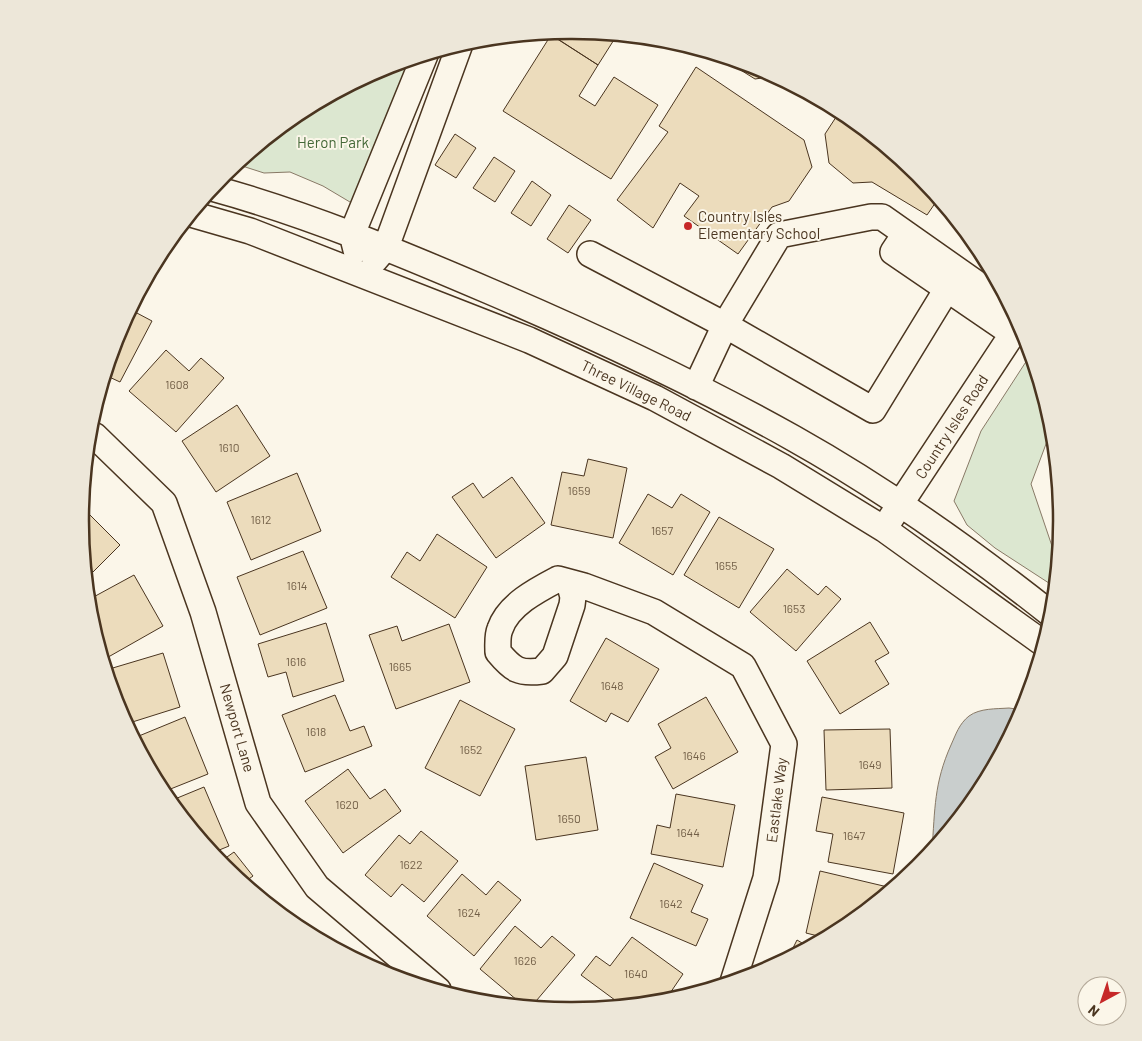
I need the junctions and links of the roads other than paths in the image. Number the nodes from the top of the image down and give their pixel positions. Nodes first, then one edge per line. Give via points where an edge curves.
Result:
1 (457, 53) edge
2 (421, 63) edge
3 (221, 190) edge
4 (198, 216) edge
5 (352, 234) junction
6 (386, 247) junction
7 (590, 254) dead end
8 (362, 275) junction
9 (952, 280) junction
10 (1001, 303) edge
11 (725, 325) junction
12 (1011, 325) edge
13 (1014, 332) edge
14 (696, 387) junction
15 (97, 438) edge
16 (900, 505) junction
17 (884, 529) junction
18 (569, 582) dead end
19 (1044, 609) edge
20 (1037, 639) edge
21 (736, 973) edge
22 (426, 980) edge

1 - 6 street
2 - 5 street
3 - 5 street, Three Village Road
4 - 8 street, Three Village Road via 250,231
5 - 6 street, Three Village Road
5 - 8 street
6 - 8 street
6 - 14 street, Three Village Road via 538,312
7 - 11 street
8 - 17 street, Three Village Road via 529,340 655,398 781,466
9 - 10 street
9 - 11 street via 899,243 882,217 779,235
9 - 11 street via 873,410
9 - 12 street
11 - 14 street
13 - 16 street, Country Isles Road
14 - 16 street, Three Village Road via 794,439
15 - 22 street, Newport Lane via 164,503 203,612 258,803 317,887
16 - 17 street, Country Isles Road
16 - 19 street, Three Village Road
17 - 20 street, Three Village Road
18 - 21 street, Eastlake Way via 654,612 743,666 784,744 766,878

